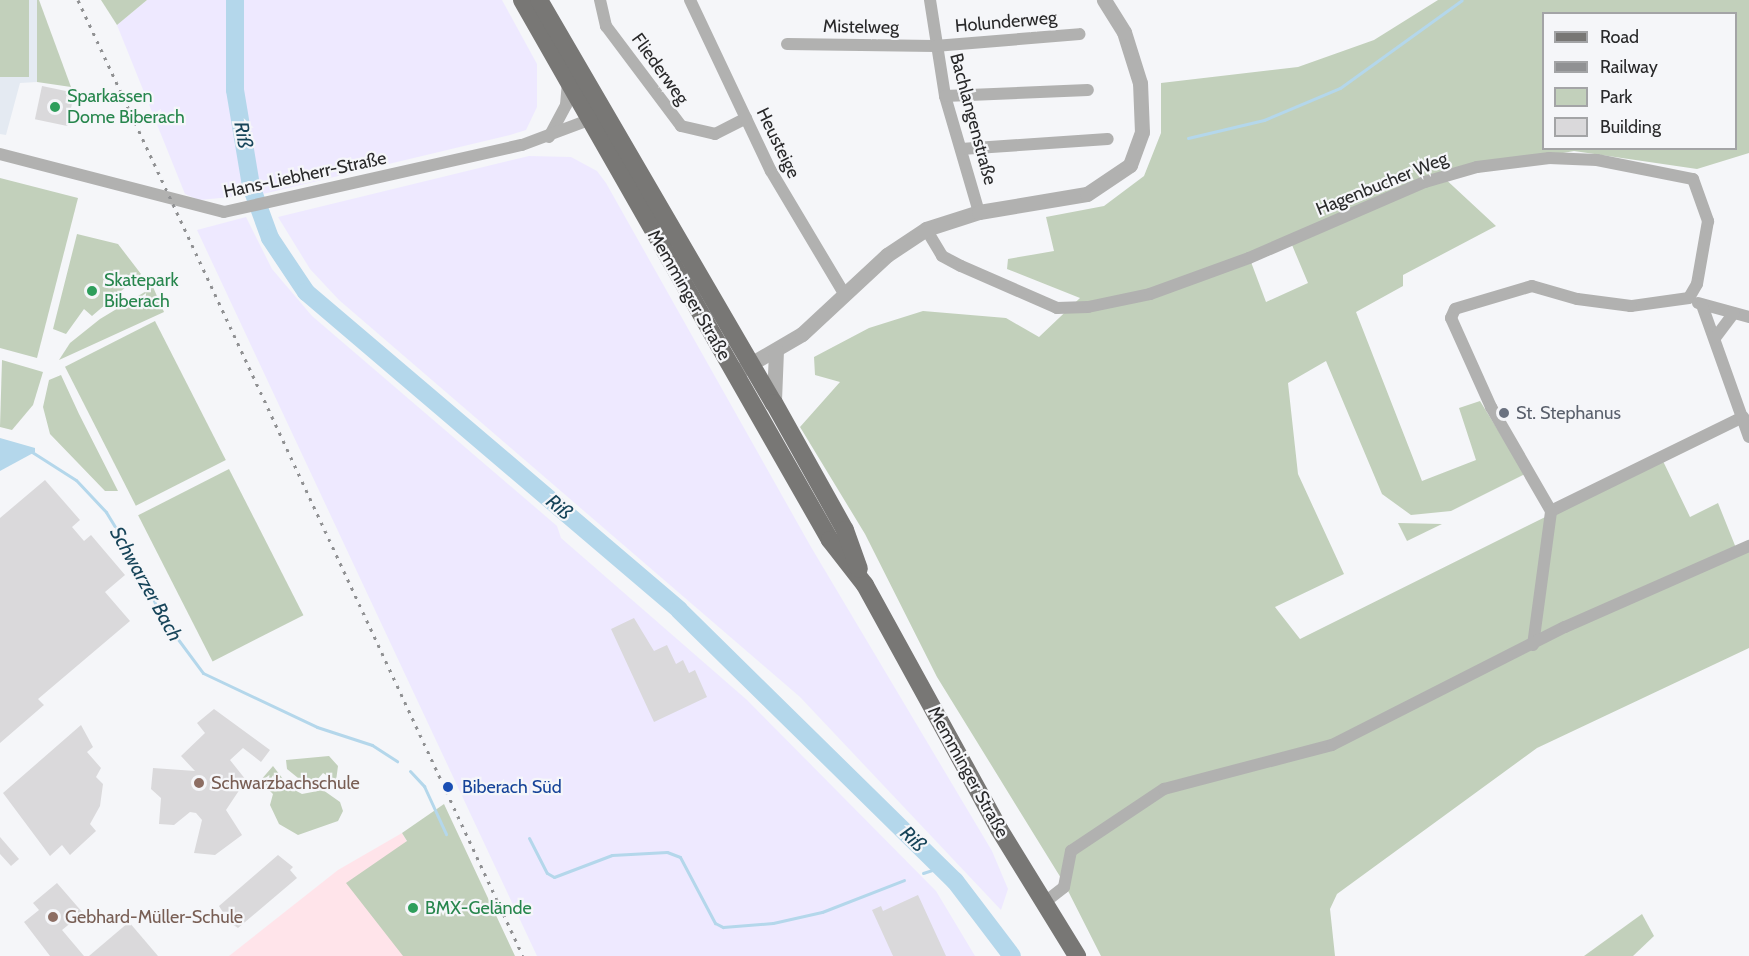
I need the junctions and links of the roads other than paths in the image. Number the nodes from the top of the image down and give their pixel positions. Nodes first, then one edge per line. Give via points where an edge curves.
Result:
1 (522, 0) edge
2 (539, 0) edge
3 (600, 0) edge
4 (690, 0) edge
5 (930, 0) edge
6 (1104, 0) edge
7 (1080, 34) dead end
8 (787, 44) dead end
9 (935, 46) junction
10 (568, 78) junction
11 (1088, 90) dead end
12 (945, 96) junction
13 (598, 117) junction
14 (746, 118) junction
15 (549, 137) junction
16 (1108, 139) dead end
17 (961, 149) junction
18 (0, 154) edge
19 (979, 212) junction
20 (926, 229) junction
21 (845, 295) junction
22 (1689, 298) junction
23 (1702, 305) junction
24 (1734, 312) junction
25 (1749, 317) edge
26 (1715, 338) junction
27 (776, 351) junction
28 (751, 364) junction
29 (735, 374) junction
30 (774, 403) junction
31 (1743, 417) junction
32 (1749, 437) edge
33 (1551, 510) junction
34 (1749, 546) edge
35 (865, 585) junction
36 (1533, 645) junction
37 (1045, 902) junction
38 (1077, 956) edge

1 - 10 main road, Memminger Straße
2 - 13 main road, Memminger Straße
3 - 14 street, Fliederweg via 606,26 681,126 699,134 715,134
4 - 14 street, Heusteige
5 - 9 street, Bachlangenstraße
6 - 19 street via 1124,32 1140,83 1142,132 1130,165 1087,194
7 - 9 street, Holunderweg
8 - 9 street, Mistelweg
9 - 12 street, Bachlangenstraße
10 - 13 main road, Memminger Straße
10 - 15 street via 566,105
11 - 12 street
12 - 17 street, Bachlangenstraße
13 - 15 street, Hans-Liebherr-Straße
13 - 28 main road, Memminger Straße
13 - 29 main road, Memminger Straße
14 - 21 street, Heusteige via 807,237
15 - 18 street, Hans-Liebherr-Straße via 244,210 203,208
16 - 17 street
17 - 19 street, Bachlangenstraße
19 - 20 street
20 - 21 street via 887,255
20 - 22 street, Hagenbucher Weg via 942,256 961,266 1057,308 1088,307 1150,294 1249,258 1425,182 1477,167 1549,158 1597,160 1693,179 1708,221 1697,284
21 - 27 street
22 - 23 street
22 - 33 street via 1630,306 1577,299 1532,286 1453,311 1451,318 1491,407
23 - 24 street
23 - 26 street
24 - 25 street
24 - 26 street
26 - 31 street
27 - 28 street
27 - 30 street via 771,382
28 - 29 street
28 - 30 main road, Memminger Straße
29 - 35 main road, Memminger Straße via 830,540
30 - 35 main road, Memminger Straße via 845,530
31 - 32 street
31 - 33 street
33 - 36 street
34 - 36 street
35 - 37 main road, Memminger Straße via 999,829
36 - 37 street via 1332,745 1164,789 1071,850 1064,887
37 - 38 main road, Memminger Straße

